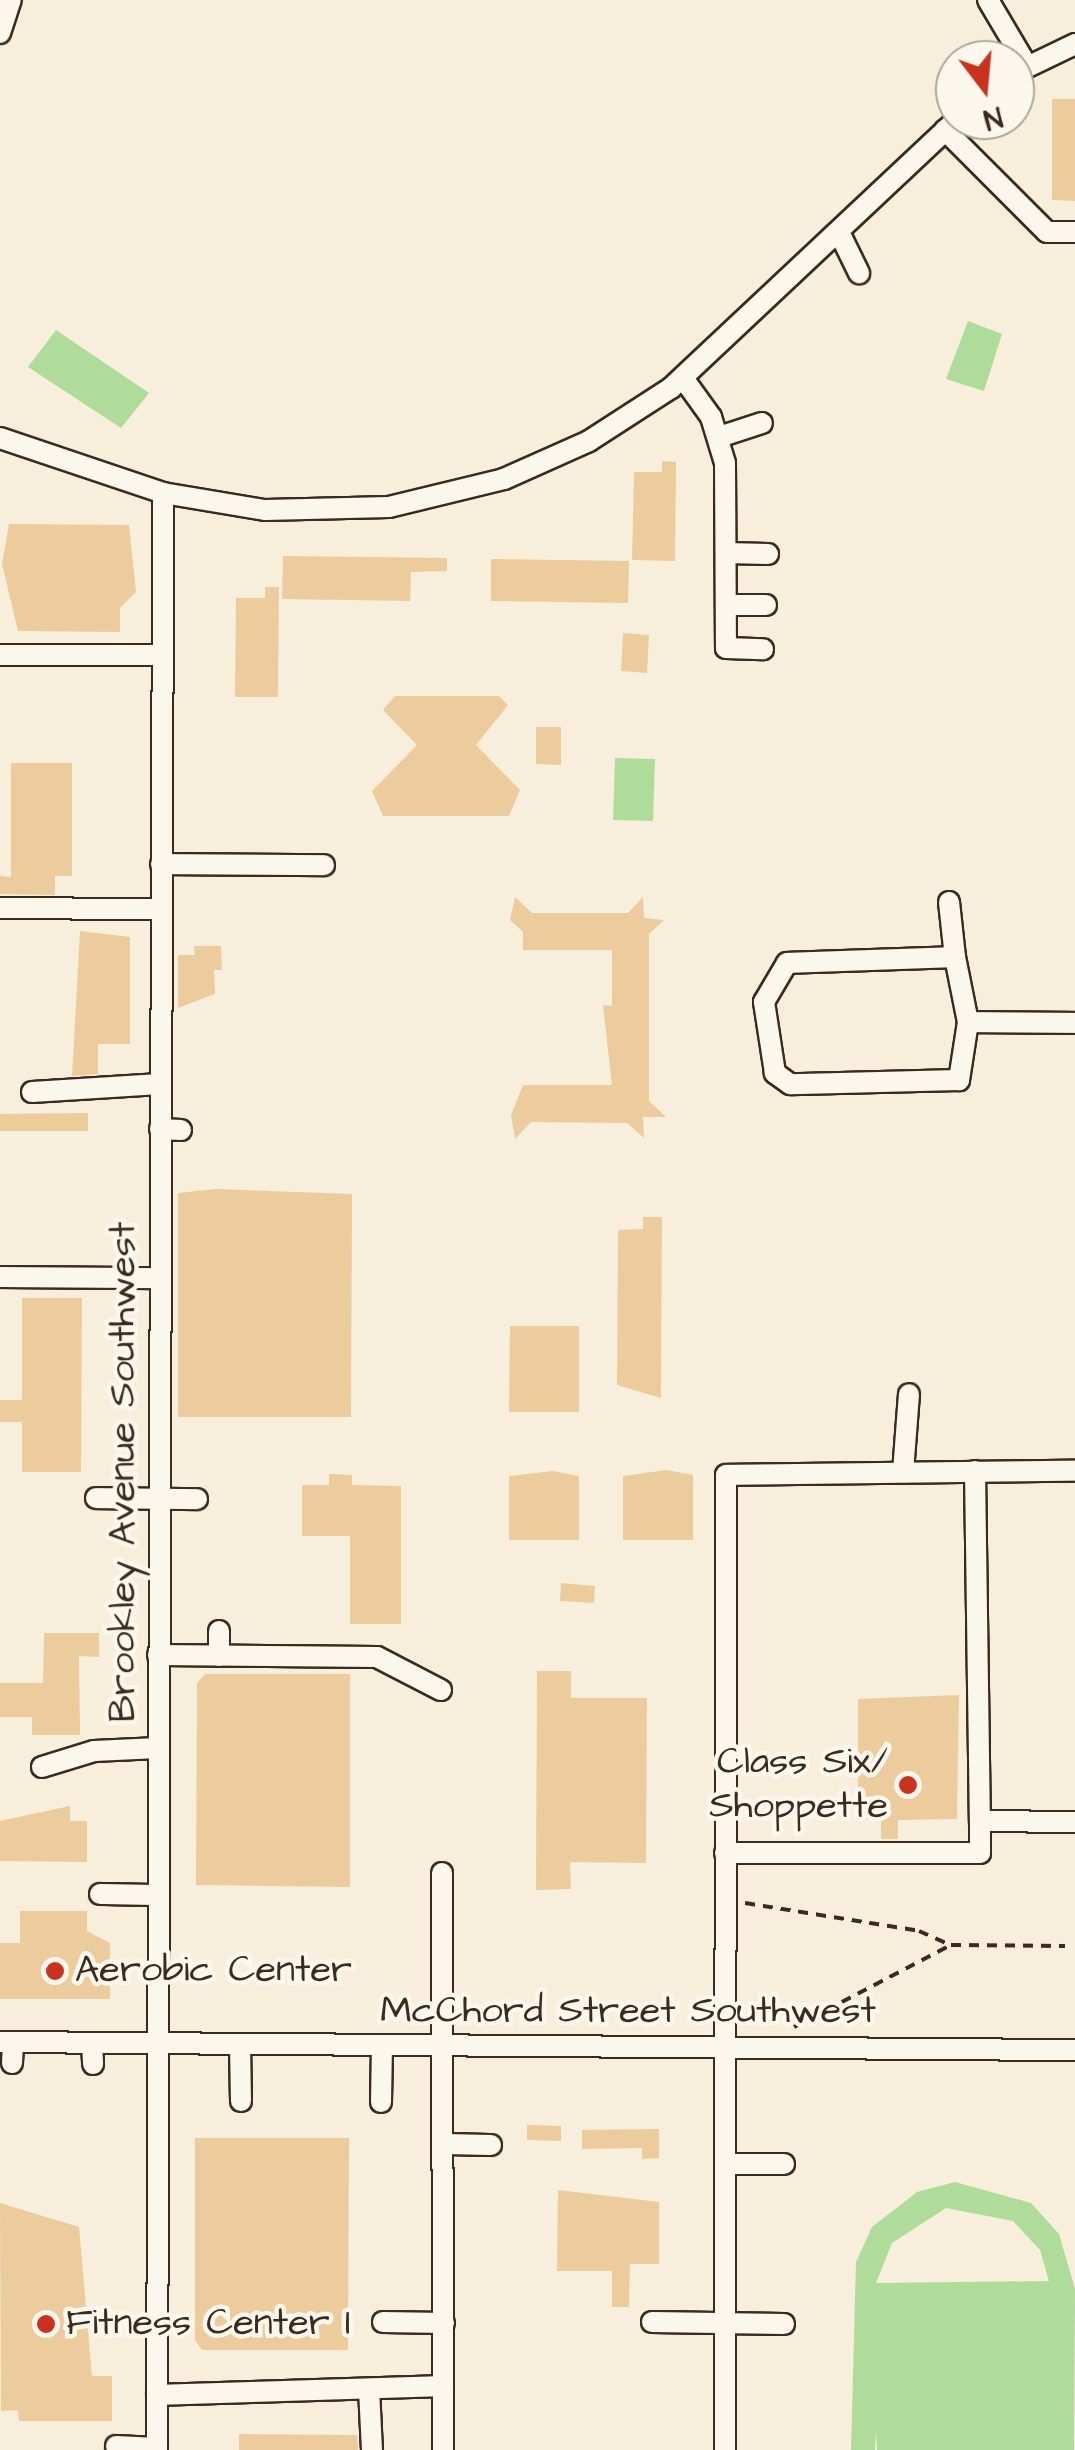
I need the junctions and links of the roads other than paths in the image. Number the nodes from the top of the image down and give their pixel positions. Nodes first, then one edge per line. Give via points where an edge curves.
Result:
1 (10, 0) edge
2 (988, 0) edge
3 (0, 33) edge
4 (1007, 40) edge
5 (1075, 44) edge
6 (1035, 63) edge
7 (935, 139) edge
8 (964, 140) edge
9 (839, 232) junction
10 (1075, 232) edge
11 (859, 273) dead end
12 (682, 378) junction
13 (762, 422) dead end
14 (720, 437) junction
15 (1, 444) edge
16 (163, 493) junction
17 (726, 553) junction
18 (768, 554) dead end
19 (726, 605) junction
20 (766, 606) dead end
21 (763, 649) dead end
22 (0, 654) edge
23 (161, 655) junction
24 (160, 864) junction
25 (324, 865) dead end
26 (948, 902) dead end
27 (0, 908) edge
28 (160, 909) junction
29 (956, 957) junction
30 (968, 1022) junction
31 (1075, 1023) edge
32 (160, 1084) junction
33 (32, 1092) dead end
34 (0, 1277) edge
35 (159, 1278) junction
36 (909, 1394) dead end
37 (975, 1471) junction
38 (1075, 1471) edge
39 (903, 1472) junction
40 (96, 1498) dead end
41 (158, 1498) junction
42 (197, 1498) dead end
43 (220, 1631) dead end
44 (158, 1655) junction
45 (219, 1656) junction
46 (440, 1690) dead end
47 (158, 1748) junction
48 (42, 1768) dead end
49 (980, 1821) junction
50 (1075, 1822) edge
51 (725, 1853) junction
52 (442, 1873) dead end
53 (100, 1894) dead end
54 (158, 1895) junction
55 (157, 2043) junction
56 (240, 2044) junction
57 (382, 2045) junction
58 (444, 2046) junction
59 (725, 2047) junction
60 (8, 2049) edge
61 (1075, 2050) edge
62 (241, 2101) dead end
63 (382, 2102) dead end
64 (444, 2144) junction
65 (491, 2146) dead end
66 (725, 2164) junction
67 (784, 2164) dead end
68 (383, 2322) dead end
69 (652, 2322) dead end
70 (444, 2323) junction
71 (725, 2323) junction
72 (784, 2324) dead end
73 (444, 2386) junction
74 (370, 2388) junction
75 (157, 2395) junction
76 (116, 2446) dead end
77 (156, 2449) edge
78 (372, 2450) edge
79 (444, 2450) edge
80 (725, 2450) edge

1 - 3 street
2 - 4 street
5 - 6 street
7 - 9 street
8 - 10 street via 1047,232
9 - 11 street
9 - 12 street
12 - 14 street
12 - 16 street via 562,454 421,502 284,511
13 - 14 street
14 - 17 street
15 - 16 street
16 - 23 street, Brookley Avenue Southwest
17 - 18 street
17 - 19 street
19 - 20 street
19 - 21 street via 726,648
22 - 23 street
23 - 24 street, Brookley Avenue Southwest
24 - 25 street
24 - 28 street, Brookley Avenue Southwest
26 - 29 street
27 - 28 street
28 - 32 street, Brookley Avenue Southwest
29 - 30 street
29 - 30 street via 787,962 764,1002 766,1051 790,1084 959,1080
30 - 31 street
32 - 33 street
32 - 35 street, Brookley Avenue Southwest via 170,1130
34 - 35 street
35 - 41 street, Brookley Avenue Southwest
36 - 39 street
37 - 38 street
37 - 39 street
37 - 49 street
39 - 51 street via 726,1474
40 - 41 street
41 - 42 street
41 - 44 street, Brookley Avenue Southwest
43 - 45 street
44 - 45 street
44 - 47 street, Brookley Avenue Southwest
45 - 46 street via 377,1657
47 - 48 street via 94,1751
47 - 54 street, Brookley Avenue Southwest
49 - 50 street
49 - 51 street via 980,1853
51 - 59 street
52 - 58 street
53 - 54 street
54 - 55 street, Brookley Avenue Southwest
55 - 56 street, McChord Street Southwest
55 - 60 street, McChord Street Southwest via 93,2053
55 - 75 street, Brookley Avenue Southwest
56 - 57 street, McChord Street Southwest
56 - 62 street
57 - 58 street, McChord Street Southwest
57 - 63 street
58 - 59 street, McChord Street Southwest
58 - 64 street
59 - 61 street, McChord Street Southwest
59 - 66 street
64 - 65 street
64 - 70 street
66 - 67 street
66 - 71 street
68 - 70 street
69 - 71 street
70 - 73 street
71 - 72 street
71 - 80 street
73 - 74 street
73 - 79 street
74 - 75 street
74 - 78 street
75 - 77 street, Brookley Avenue Southwest
76 - 77 street

